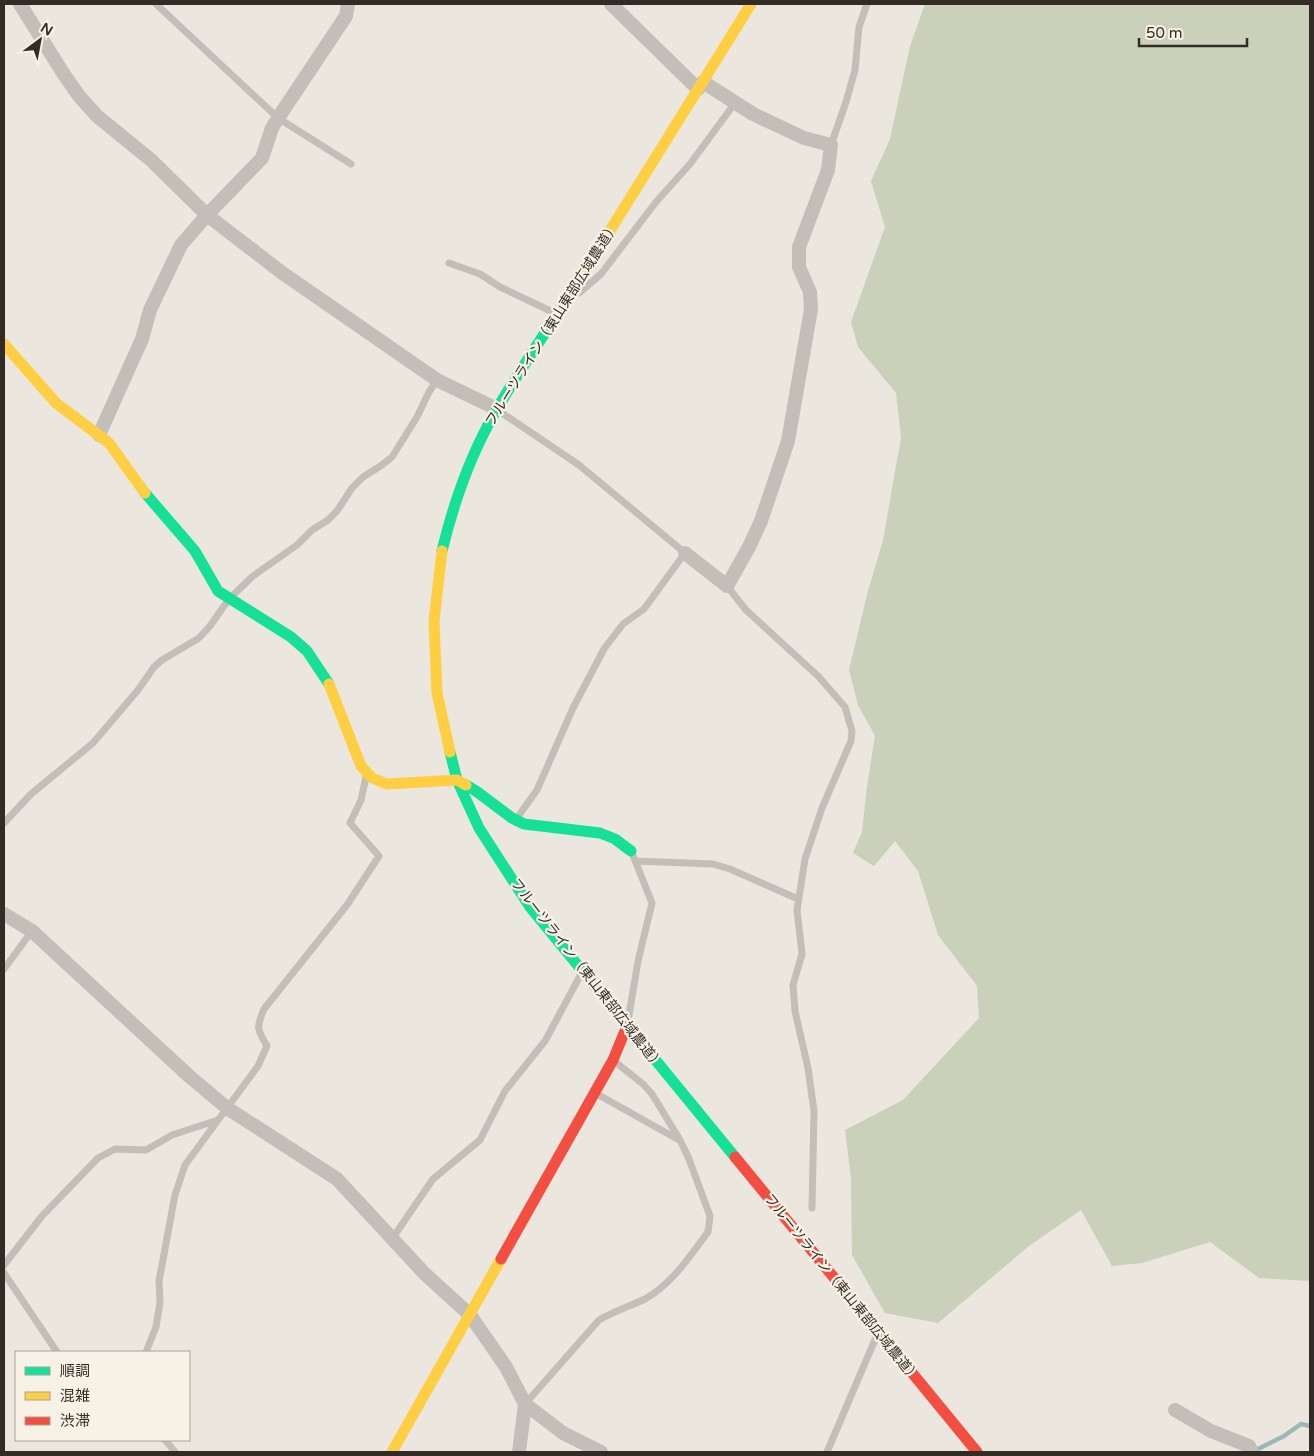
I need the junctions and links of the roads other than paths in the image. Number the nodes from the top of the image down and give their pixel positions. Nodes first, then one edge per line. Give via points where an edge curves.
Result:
1 (156, 4) edge
2 (348, 4) edge
3 (610, 4) edge
4 (751, 4) edge
5 (867, 4) edge
6 (25, 8) edge
7 (701, 85) junction
8 (735, 103) junction
9 (278, 118) junction
10 (831, 145) junction
11 (351, 164) dead end
12 (206, 215) junction
13 (449, 263) dead end
14 (572, 293) junction
15 (558, 314) junction
16 (4, 344) edge
17 (437, 380) junction
18 (497, 409) junction
19 (99, 435) junction
20 (686, 552) junction
21 (727, 586) junction
22 (229, 600) junction
23 (367, 775) junction
24 (457, 780) junction
25 (516, 820) junction
26 (4, 822) edge
27 (633, 856) junction
28 (798, 898) junction
29 (4, 914) edge
30 (32, 931) junction
31 (4, 969) edge
32 (583, 970) junction
33 (627, 1026) junction
34 (613, 1060) junction
35 (594, 1092) junction
36 (227, 1108) junction
37 (218, 1120) junction
38 (680, 1140) junction
39 (812, 1208) dead end
40 (392, 1240) junction
41 (4, 1266) edge
42 (4, 1273) edge
43 (470, 1315) junction
44 (878, 1332) junction
45 (56, 1351) edge
46 (146, 1351) edge
47 (525, 1404) junction
48 (1175, 1410) dead end
49 (166, 1441) edge
50 (1251, 1449) edge
51 (175, 1452) edge
52 (392, 1452) edge
53 (519, 1452) edge
54 (600, 1452) edge
55 (827, 1452) edge
56 (977, 1452) edge

1 - 9 lane
2 - 9 street via 346,16
3 - 7 street
4 - 7 street, フルーツライン（東山東部広域農道）
5 - 10 lane via 859,27 855,70
6 - 12 street via 79,96 97,116 151,160
7 - 8 street
7 - 14 street, フルーツライン（東山東部広域農道）
8 - 10 street via 804,138
8 - 14 lane via 601,274 580,293
9 - 11 lane
9 - 12 street via 262,158
10 - 21 street via 828,170 798,247 799,267 810,292 811,308 788,441 761,522
12 - 17 street via 281,272
12 - 19 street via 181,245 150,310 142,340
13 - 15 lane via 480,274 500,288
14 - 15 street, フルーツライン（東山東部広域農道）
15 - 18 street, フルーツライン（東山東部広域農道）
16 - 19 street via 56,403
17 - 18 street
17 - 22 lane via 392,457 363,477 328,520 252,576
18 - 20 lane via 579,465
18 - 24 street, フルーツライン（東山東部広域農道） via 459,490 441,557 437,586 434,621 437,693
19 - 22 street via 195,552 218,591
20 - 21 street
20 - 25 lane via 644,609 623,624 604,649 573,708 537,790
21 - 28 lane via 746,610 818,676 845,707 852,731 851,741 822,808 805,859
22 - 23 street via 262,618 307,651 330,683
22 - 26 lane via 198,638 154,667 93,743 31,794
23 - 24 street via 387,784
23 - 36 lane via 350,823 379,856 347,905 264,1009 258,1025 267,1046 258,1066
24 - 25 street
24 - 32 street, フルーツライン（東山東部広域農道） via 502,865 530,907
25 - 27 street via 531,826 600,833 616,839
27 - 28 lane via 730,868
27 - 33 lane via 652,903
28 - 39 lane via 796,910 802,954 793,985 814,1111
29 - 30 street
30 - 31 lane
30 - 36 street
32 - 33 street, フルーツライン（東山東部広域農道）
32 - 40 lane via 545,1041 505,1091 480,1140 433,1180
33 - 34 street
33 - 44 street, フルーツライン（東山東部広域農道）
34 - 35 street
34 - 38 lane via 652,1094
35 - 38 lane
35 - 43 street
36 - 37 lane
36 - 40 street via 337,1179
37 - 41 lane via 172,1135 146,1150 115,1149 98,1158 42,1216
37 - 46 lane via 185,1165 176,1194 159,1281 156,1327
38 - 47 lane via 710,1216 708,1232 670,1280 646,1298 599,1320
40 - 43 street
42 - 45 lane
43 - 47 street via 506,1367
43 - 52 street
44 - 55 lane
44 - 56 street, フルーツライン（東山東部広域農道）
47 - 53 street
47 - 54 street via 562,1433
48 - 50 street
49 - 51 lane

